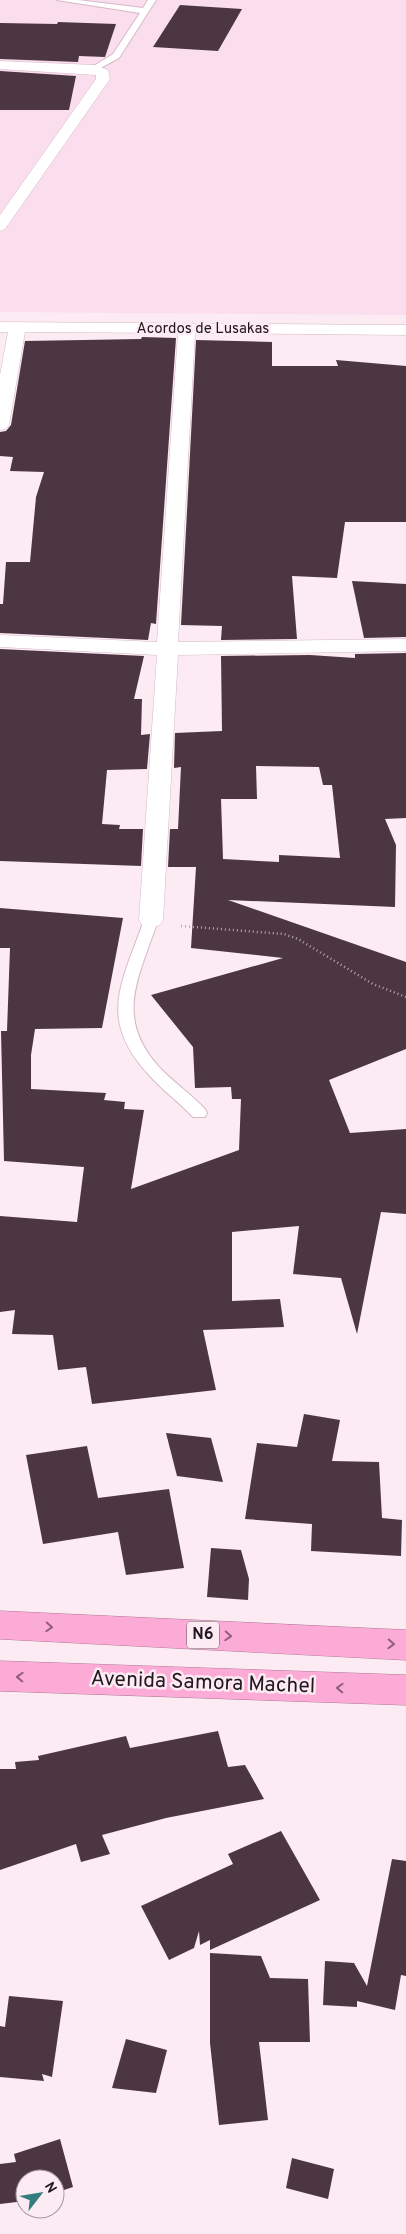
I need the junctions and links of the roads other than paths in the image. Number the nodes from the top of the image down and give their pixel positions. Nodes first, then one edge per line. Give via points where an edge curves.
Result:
1 (62, 0) edge
2 (152, 0) edge
3 (145, 11) junction
4 (0, 64) edge
5 (95, 69) junction
6 (0, 226) edge
7 (9, 327) edge
8 (187, 329) junction
9 (406, 330) edge
10 (0, 425) edge
11 (0, 641) edge
12 (406, 646) edge
13 (166, 649) junction
14 (151, 920) joint
15 (199, 1113) dead end
16 (0, 1624) edge
17 (406, 1645) edge
18 (0, 1676) edge
19 (406, 1690) edge

1 - 3 lane
2 - 3 lane
3 - 5 lane via 116,56
4 - 5 street
5 - 6 street via 103,73 103,79
7 - 8 street, Acordos de Lusakas
7 - 10 street
8 - 9 street, Acordos de Lusakas
8 - 13 street
11 - 13 street
12 - 13 street
13 - 14 street
14 - 15 lane via 128,985 124,1016 130,1043 154,1071
16 -> 17 highway, N6
19 -> 18 highway, Avenida Samora Machel

